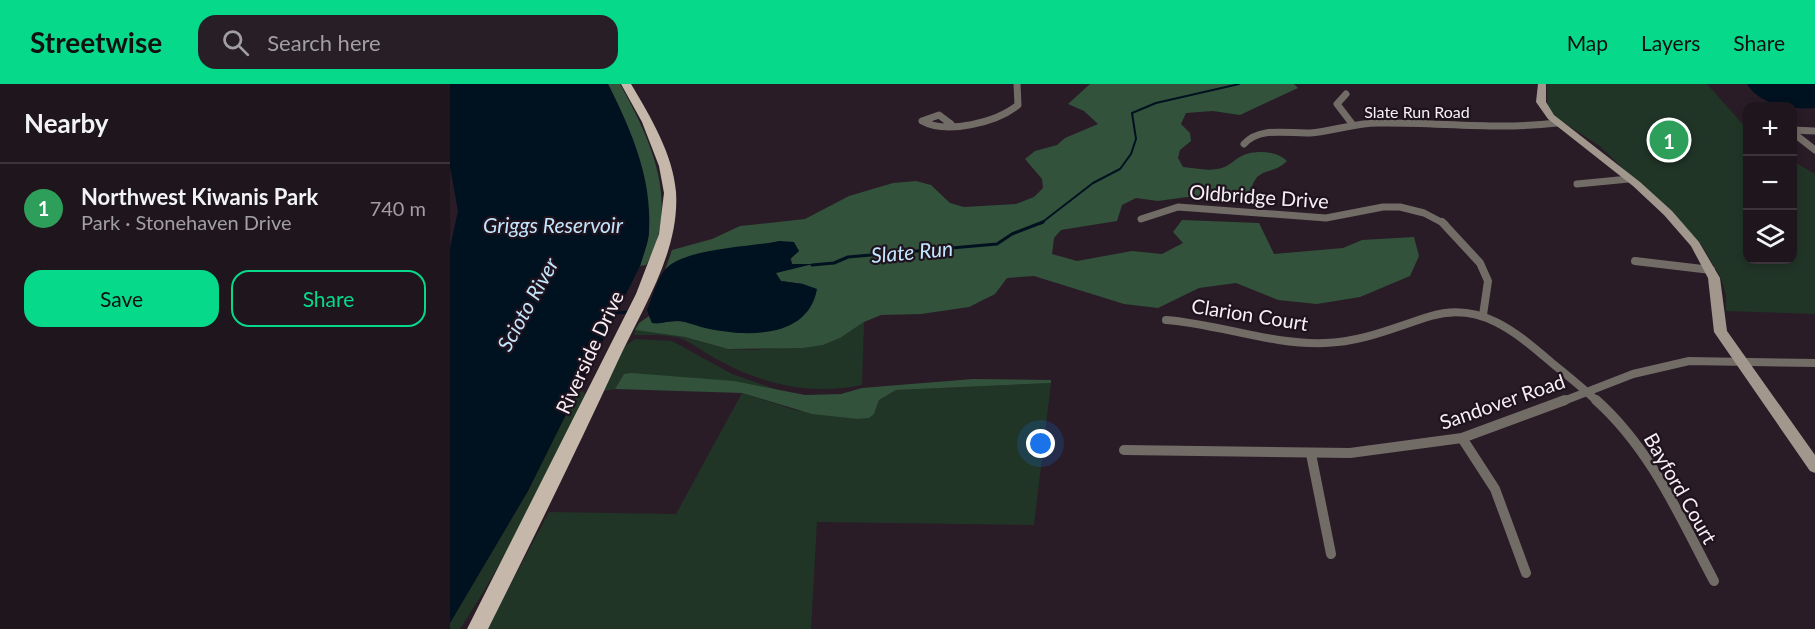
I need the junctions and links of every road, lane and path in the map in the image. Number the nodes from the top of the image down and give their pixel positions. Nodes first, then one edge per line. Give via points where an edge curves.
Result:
1 (626, 84) edge
2 (1017, 84) edge
3 (1542, 84) edge
4 (1346, 94) dead end
5 (1557, 123) junction
6 (951, 124) dead end
7 (1353, 125) junction
8 (1815, 130) edge
9 (1797, 131) edge
10 (1797, 135) edge
11 (1244, 144) dead end
12 (1815, 150) edge
13 (1629, 179) junction
14 (1577, 184) dead end
15 (1141, 219) dead end
16 (1635, 261) dead end
17 (1711, 270) junction
18 (1483, 315) junction
19 (1166, 320) dead end
20 (1739, 360) junction
21 (1815, 363) edge
22 (1586, 391) junction
23 (1462, 438) junction
24 (1124, 450) dead end
25 (1311, 454) junction
26 (1815, 467) edge
27 (1331, 554) dead end
28 (1526, 573) dead end
29 (1714, 581) dead end
30 (477, 629) edge

1 - 30 main road, Riverside Drive via 660,153 670,192 667,232 633,313
2 - 6 street via 1019,102 1012,112 993,119
3 - 5 street via 1541,102
4 - 7 street via 1337,104
5 - 7 street, Slate Run Road
5 - 13 street
7 - 11 street, Slate Run Road via 1310,133 1259,134 1249,137
8 - 9 street
10 - 12 street
13 - 14 street
13 - 17 street via 1684,230
15 - 18 street, Oldbridge Drive via 1178,207 1326,218 1383,207 1412,209 1444,223 1480,263 1488,280
16 - 17 street
17 - 20 street via 1718,290 1718,325
18 - 19 street, Clarion Court via 1447,312 1368,338 1321,343 1266,339 1197,322
18 - 22 street, Clarion Court via 1510,327
20 - 21 street, Sandover Road
20 - 22 street, Sandover Road via 1689,361 1633,374
20 - 26 street
22 - 23 street, Sandover Road
22 - 29 street, Bayford Court via 1619,422 1649,462
23 - 25 street, Sandover Road via 1350,453
23 - 28 street via 1495,489
24 - 25 street, Sandover Road
25 - 27 street

